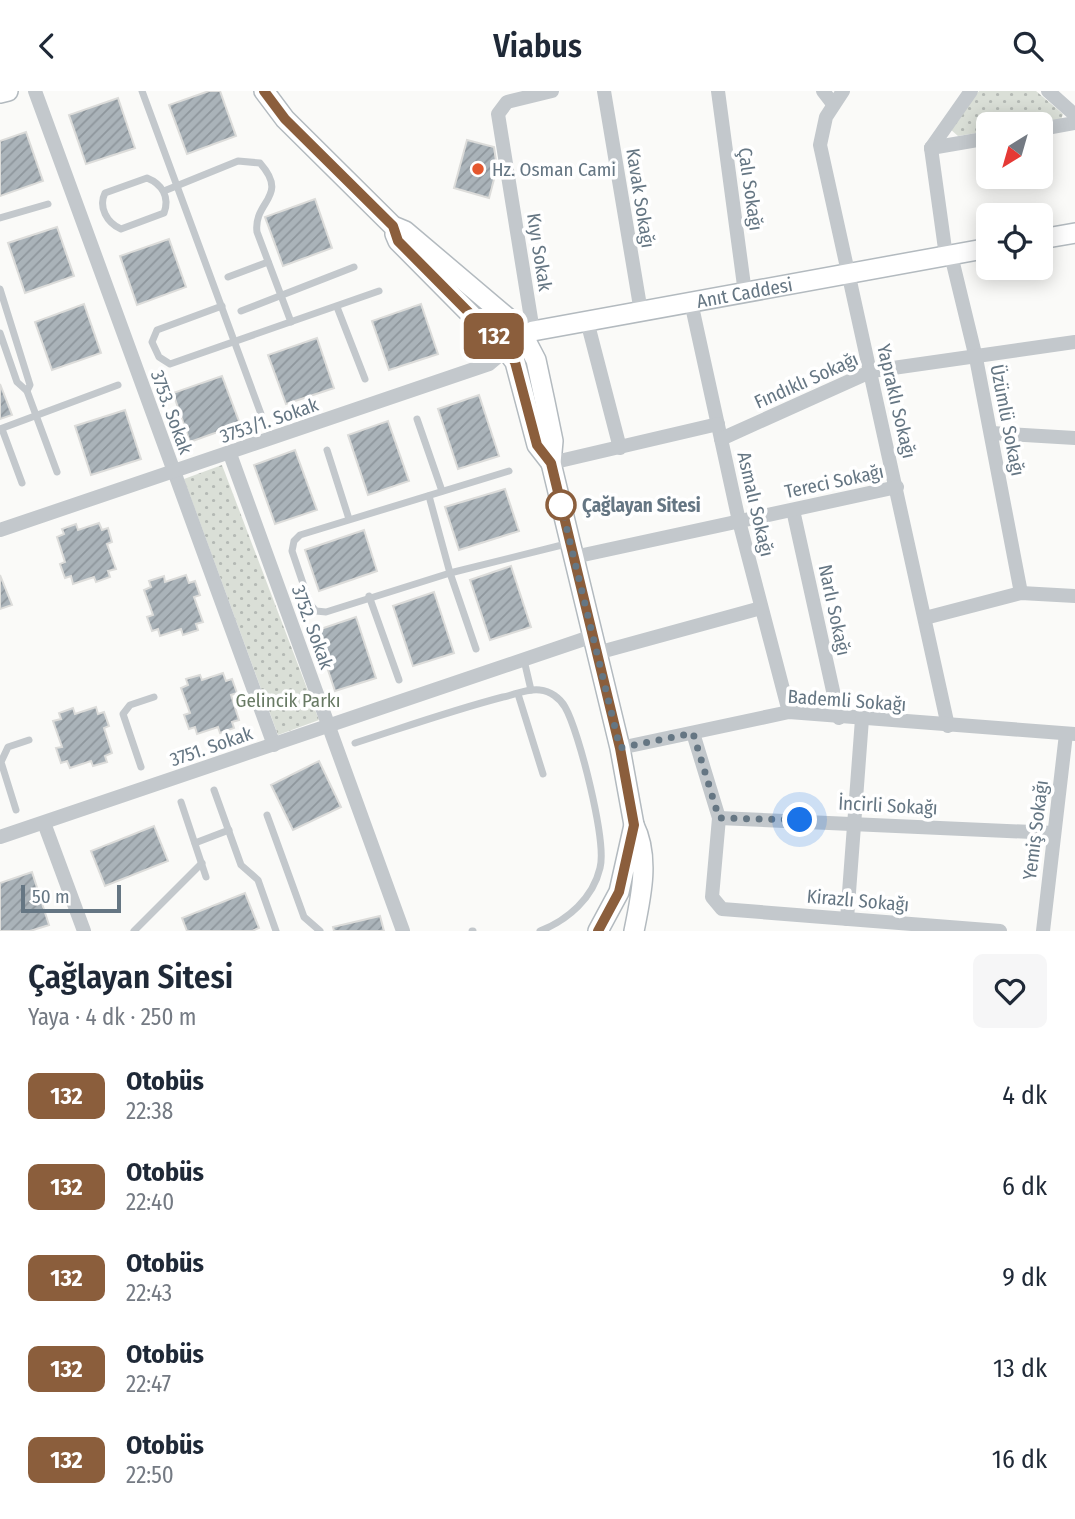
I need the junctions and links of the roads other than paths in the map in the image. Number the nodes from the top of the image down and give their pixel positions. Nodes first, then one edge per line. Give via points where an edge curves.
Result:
1 (8, 91) edge
2 (35, 91) edge
3 (142, 91) edge
4 (264, 91) edge
5 (552, 91) edge
6 (604, 91) edge
7 (718, 91) edge
8 (823, 91) edge
9 (843, 91) edge
10 (971, 91) edge
11 (1048, 91) edge
12 (0, 93) edge
13 (833, 104) junction
14 (1075, 115) edge
15 (1075, 123) edge
16 (1054, 127) edge
17 (976, 140) edge
18 (931, 148) junction
19 (175, 187) junction
20 (163, 191) junction
21 (48, 204) dead end
22 (0, 218) edge
23 (393, 226) junction
24 (1075, 233) edge
25 (1053, 237) edge
26 (976, 251) edge
27 (949, 256) junction
28 (268, 262) junction
29 (354, 267) dead end
30 (847, 274) junction
31 (228, 277) dead end
32 (0, 289) edge
33 (379, 291) dead end
34 (746, 293) junction
35 (282, 295) junction
36 (691, 302) junction
37 (222, 306) junction
38 (337, 307) junction
39 (241, 311) dead end
40 (640, 312) junction
41 (587, 321) junction
42 (291, 322) junction
43 (0, 333) edge
44 (528, 334) junction
45 (1075, 342) edge
46 (236, 343) junction
47 (506, 350) junction
48 (976, 358) junction
49 (872, 372) junction
50 (365, 379) dead end
51 (118, 385) dead end
52 (27, 391) junction
53 (261, 414) dead end
54 (36, 415) junction
55 (417, 419) dead end
56 (718, 424) junction
57 (1, 429) edge
58 (991, 433) junction
59 (1075, 438) edge
60 (721, 439) junction
61 (620, 448) junction
62 (327, 450) dead end
63 (230, 454) junction
64 (551, 463) junction
65 (509, 471) dead end
66 (57, 472) dead end
67 (174, 472) junction
68 (22, 482) dead end
69 (897, 487) junction
70 (442, 491) junction
71 (429, 496) junction
72 (793, 510) junction
73 (349, 519) junction
74 (739, 521) junction
75 (0, 530) edge
76 (572, 550) junction
77 (450, 573) junction
78 (1021, 593) junction
79 (369, 596) junction
80 (1075, 596) edge
81 (761, 608) junction
82 (925, 618) junction
83 (595, 645) junction
84 (476, 649) dead end
85 (524, 660) junction
86 (399, 680) dead end
87 (531, 689) junction
88 (518, 694) junction
89 (154, 697) dead end
90 (789, 712) junction
91 (839, 718) junction
92 (862, 719) junction
93 (948, 726) junction
94 (328, 727) junction
95 (693, 733) junction
96 (1070, 734) edge
97 (29, 740) dead end
98 (355, 743) dead end
99 (274, 745) junction
100 (620, 748) junction
101 (141, 767) dead end
102 (543, 774) dead end
103 (214, 790) dead end
104 (181, 802) dead end
105 (16, 810) dead end
106 (267, 815) dead end
107 (719, 818) junction
108 (854, 822) junction
109 (44, 823) junction
110 (634, 825) junction
111 (229, 830) junction
112 (1054, 833) junction
113 (0, 838) edge
114 (195, 843) junction
115 (202, 863) junction
116 (206, 877) dead end
117 (847, 919) junction
118 (84, 931) edge
119 (134, 931) edge
120 (276, 931) edge
121 (320, 931) edge
122 (403, 931) edge
123 (540, 931) edge
124 (598, 931) edge
125 (634, 931) edge
126 (1000, 931) edge
127 (1042, 931) edge

1 - 12 main road
2 - 67 street, 3753. Sokak
3 - 19 lane
4 - 23 main road via 285,119
5 - 44 street, Kıyı Sokak via 507,102 498,114
6 - 40 street, Kavak Sokağı
7 - 34 street, Çalı Sokağı
8 - 13 street
9 - 13 street, Yapraklı Sokağı
10 - 18 street
11 - 14 street
13 - 30 street, Yapraklı Sokağı via 820,145
15 - 16 street
17 - 18 street
18 - 27 street, Üzümlü Sokağı
19 - 20 lane
19 - 28 lane via 238,161 260,163 272,182 256,221
19 - 37 lane
20 - 20 lane via 166,208 161,215 121,229 110,222 102,204 105,193 147,178
21 - 22 lane
23 - 44 main road via 415,239
23 - 47 main road via 398,241
24 - 25 main road
26 - 27 main road, Anıt Caddesi
27 - 30 main road, Anıt Caddesi
27 - 48 street, Üzümlü Sokağı
28 - 31 lane
28 - 35 lane
29 - 35 lane
30 - 34 main road, Anıt Caddesi
30 - 49 street, Yapraklı Sokağı
32 - 52 lane via 30,385
33 - 38 lane
34 - 36 main road, Anıt Caddesi
35 - 39 lane
35 - 42 lane
36 - 40 main road, Anıt Caddesi
36 - 56 street, Asmalı Sokağı
37 - 46 lane
37 - 46 lane via 157,330 154,350 170,364
38 - 42 lane
38 - 50 lane
40 - 41 main road, Anıt Caddesi
41 - 44 main road, Anıt Caddesi
41 - 61 street
42 - 46 lane
43 - 52 lane via 17,382
44 - 47 main road, Anıt Caddesi
44 - 64 main road via 551,428
45 - 48 street, Fındıklı Sokağı
46 - 53 lane
47 - 63 street, 3753/1. Sokak via 489,364
47 - 64 main road via 515,362 537,445
48 - 49 street, Fındıklı Sokağı
48 - 58 street, Üzümlü Sokağı
49 - 60 street, Fındıklı Sokağı
49 - 69 street, Yapraklı Sokağı
51 - 54 lane
52 - 54 lane
54 - 57 lane
54 - 66 lane
55 - 70 lane
56 - 60 street, Asmalı Sokağı
56 - 61 street
57 - 68 lane
58 - 59 street
58 - 78 street, Üzümlü Sokağı
60 - 74 street, Asmalı Sokağı
61 - 64 street
62 - 73 lane
63 - 67 street, 3753/1. Sokak
63 - 94 street, 3752. Sokak
64 - 76 main road
65 - 70 lane
67 - 75 street, 3753/1. Sokak
67 - 99 street, 3753. Sokak
69 - 72 street, Tereci Sokağı
69 - 82 street, Yapraklı Sokağı
70 - 71 lane
71 - 73 lane
71 - 77 lane
72 - 74 street, Tereci Sokağı
72 - 91 street, Narlı Sokağı
73 - 79 lane via 300,535 292,551 316,611 326,612
74 - 76 street, Tereci Sokağı
74 - 81 street, Asmalı Sokağı
76 - 77 lane
76 - 83 main road
77 - 79 lane
77 - 84 lane
78 - 80 street
78 - 82 street
79 - 86 lane
81 - 83 street, 3751. Sokak
81 - 90 street, Asmalı Sokağı
82 - 93 street, Yapraklı Sokağı
83 - 85 street, 3751. Sokak
83 - 100 main road
85 - 87 lane
85 - 94 street, 3751. Sokak
87 - 88 lane
87 - 123 lane via 553,694 565,707 586,770 601,844 601,866 579,907 557,925
88 - 98 lane
88 - 102 lane
89 - 101 lane via 130,705 123,714
90 - 91 street, Bademli Sokağı
90 - 95 street, Bademli Sokağı
91 - 92 street, Bademli Sokağı
92 - 93 street, Bademli Sokağı
92 - 108 street
93 - 96 street, Bademli Sokağı
94 - 99 street, 3751. Sokak
94 - 122 street, 3752. Sokak
95 - 100 street, Bademli Sokağı
95 - 107 street
96 - 112 street, Yemiş Sokağı
97 - 105 lane via 8,747 1,762
99 - 109 street, 3751. Sokak
100 - 110 main road
103 - 111 lane
104 - 114 lane
106 - 121 lane via 304,917
107 - 108 street, İncirli Sokağı
107 - 117 street, Kirazlı Sokağı via 715,904 722,909
108 - 112 street, İncirli Sokağı
108 - 117 street
109 - 113 street, 3751. Sokak
109 - 118 street
110 - 124 main road via 619,892
110 - 125 main road via 642,842 642,884
111 - 114 lane
111 - 120 lane via 241,866 258,880
112 - 127 street, Yemiş Sokağı
114 - 115 lane
115 - 116 lane
115 - 119 lane
117 - 126 street, Kirazlı Sokağı

